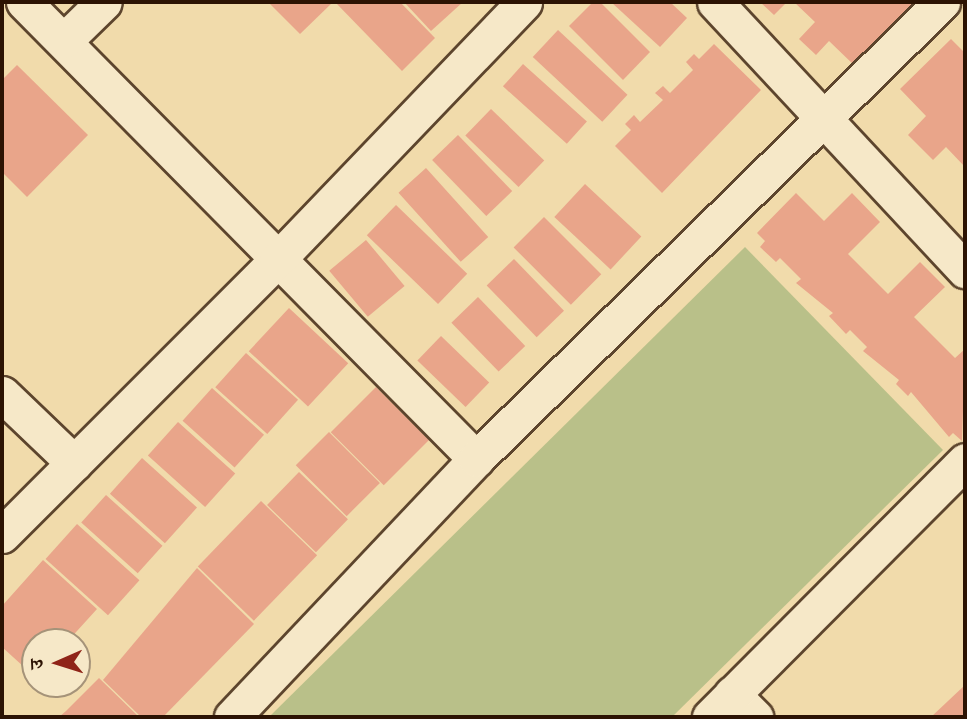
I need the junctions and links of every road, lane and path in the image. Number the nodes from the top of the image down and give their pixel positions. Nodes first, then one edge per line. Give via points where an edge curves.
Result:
1 (24, 2) edge
2 (104, 2) edge
3 (524, 2) edge
4 (715, 2) edge
5 (942, 2) edge
6 (65, 40) junction
7 (821, 116) junction
8 (277, 260) junction
9 (965, 270) edge
10 (2, 394) edge
11 (477, 459) junction
12 (965, 461) edge
13 (74, 463) junction
14 (2, 536) edge
15 (732, 710) edge
16 (232, 717) edge

1 - 6 street
2 - 6 street
3 - 8 street
4 - 7 street
5 - 7 street
6 - 8 street
7 - 9 street
7 - 11 street
8 - 11 street
8 - 13 street
10 - 13 street
11 - 16 street
12 - 15 street
13 - 14 street

